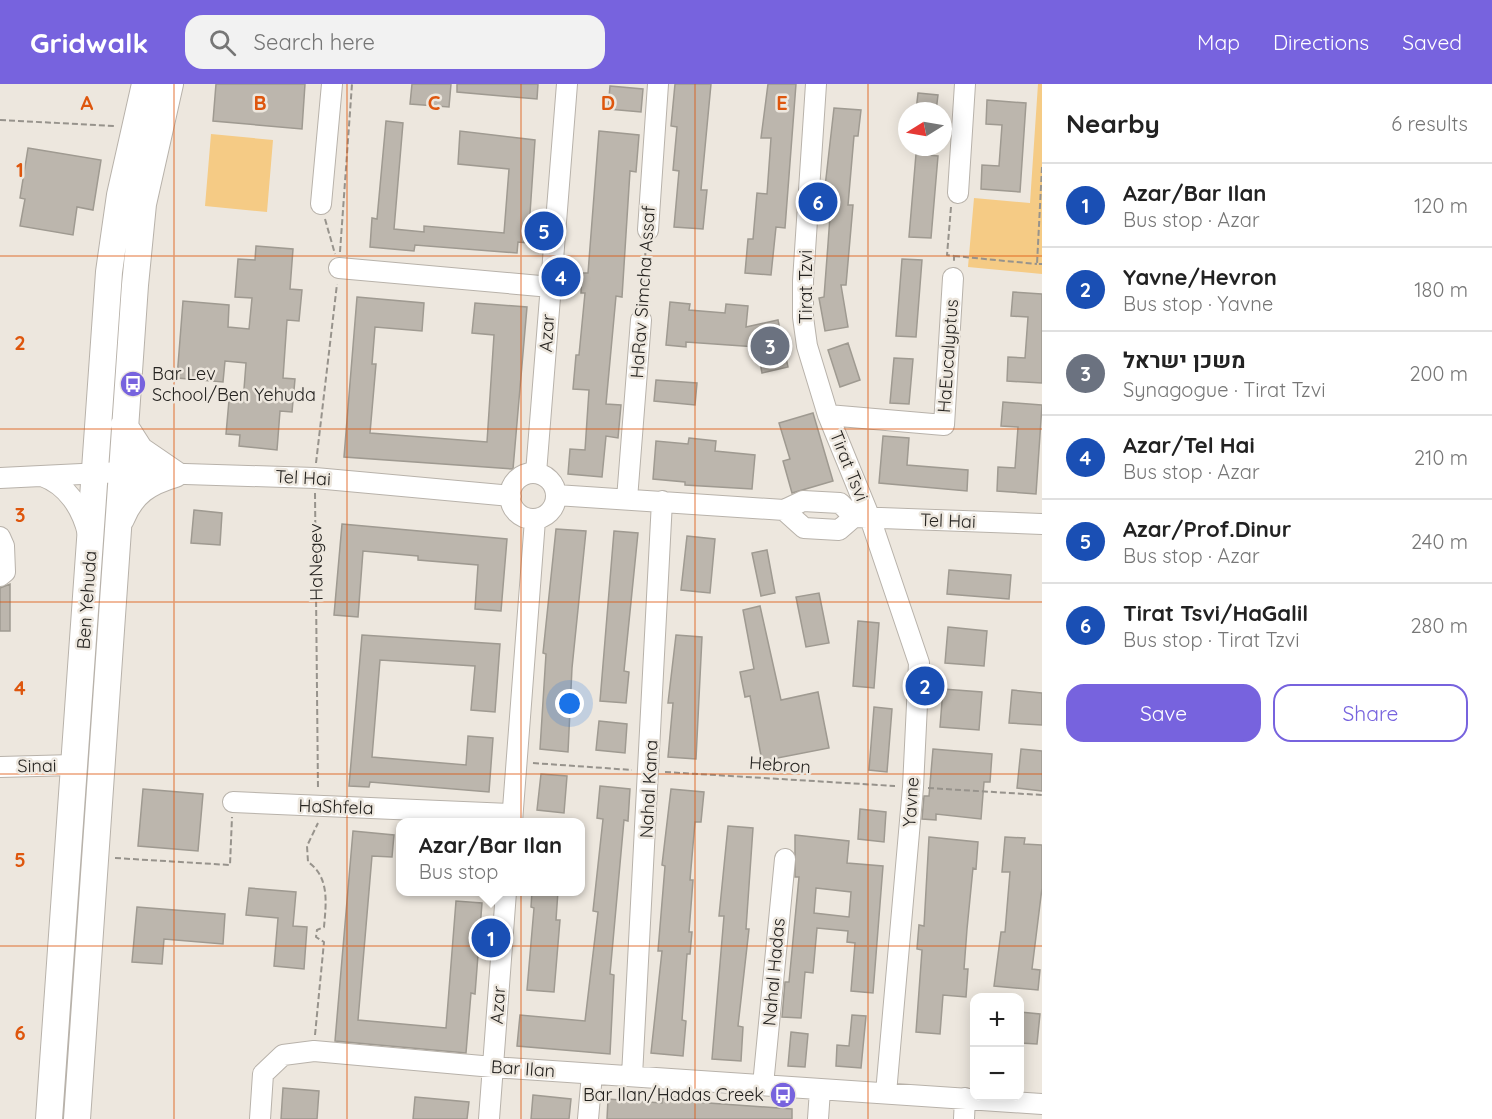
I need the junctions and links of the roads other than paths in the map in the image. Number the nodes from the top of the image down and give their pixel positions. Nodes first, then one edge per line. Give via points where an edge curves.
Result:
1 (145, 84) edge
2 (170, 84) edge
3 (332, 84) edge
4 (567, 84) edge
5 (658, 84) edge
6 (816, 84) edge
7 (965, 84) edge
8 (958, 193) road end
9 (321, 204) road end
10 (648, 230) road end
11 (339, 268) road end
12 (953, 278) road end
13 (551, 287) junction
14 (641, 320) road end
15 (828, 415) junction
16 (124, 425) junction
17 (122, 472) junction
18 (96, 473) junction
19 (537, 473) junction
20 (176, 474) junction
21 (42, 476) junction
22 (0, 478) edge
23 (556, 495) junction
24 (511, 496) junction
25 (627, 499) junction
26 (662, 501) junction
27 (783, 510) junction
28 (862, 518) junction
29 (535, 520) junction
30 (119, 524) junction
31 (1042, 524) edge
32 (0, 537) edge
33 (91, 549) junction
34 (0, 576) edge
35 (74, 765) junction
36 (0, 767) edge
37 (233, 802) road end
38 (512, 818) edge
39 (785, 859) dead end
40 (506, 896) edge
41 (493, 1067) junction
42 (592, 1074) junction
43 (632, 1076) junction
44 (763, 1085) junction
45 (820, 1090) junction
46 (886, 1093) junction
47 (965, 1098) junction
48 (1042, 1104) edge
49 (49, 1119) edge
50 (77, 1119) edge
51 (260, 1119) edge
52 (489, 1119) edge
53 (588, 1119) edge
54 (818, 1119) edge
55 (963, 1119) edge

1 - 18 main road, Ben Yehuda via 120,195 109,272
2 - 16 main road, Ben Yehuda via 143,204
3 - 9 street
4 - 13 street, Azar
5 - 10 street, HaRav Simcha Assaf
6 - 15 street, Tirat Tzvi via 803,317 807,346
7 - 8 street
11 - 13 street
12 - 15 street, HaEucalyptus via 944,425
13 - 19 street, Azar
14 - 25 street, HaRav Simcha Assaf
15 - 28 street, Tirat Tsvi
16 - 17 main road, Ben Yehuda
16 - 20 main road via 140,450
17 - 18 street, Tel Hai
17 - 20 street, Tel Hai
17 - 30 main road, Ben Yehuda
18 - 21 street, Tel Hai
18 - 33 main road, Ben Yehuda
19 - 23 street via 550,480
19 - 24 street via 521,477
20 - 24 street, Tel Hai via 315,478
20 - 30 main road via 140,489
21 - 22 street, Tel Hai
21 - 33 street via 60,484 70,496 87,528
23 - 25 street, Tel Hai
23 - 29 street via 548,513
24 - 29 street via 516,510
25 - 26 street, Tel Hai
26 - 27 street, Tel Hai
26 - 43 street, Nahal Kana
27 - 28 street, Tel Hai via 803,501 840,503
27 - 28 street, Tel Hai via 804,528 839,530
28 - 31 street, Tel Hai
28 - 46 street, Yavne via 919,663 913,787
29 - 38 street
30 - 50 main road, Ben Yehuda
32 - 34 street via 5,572
33 - 35 main road, Ben Yehuda
35 - 36 street, Sinai
35 - 49 main road, Ben Yehuda
37 - 38 street, HaShfela
39 - 44 street, Nahal Hadas
40 - 41 street, Azar
41 - 42 street, Bar Ilan
41 - 51 street, Bar Ilan via 314,1051 283,1055 263,1074
41 - 52 street, Azar
42 - 43 street, Bar Ilan
42 - 53 street
43 - 44 street, Bar Ilan
44 - 45 street, Bar Ilan
45 - 46 street, Bar Ilan
45 - 54 street
46 - 47 street, Bar Ilan
47 - 48 street, Bar Ilan
47 - 55 street

